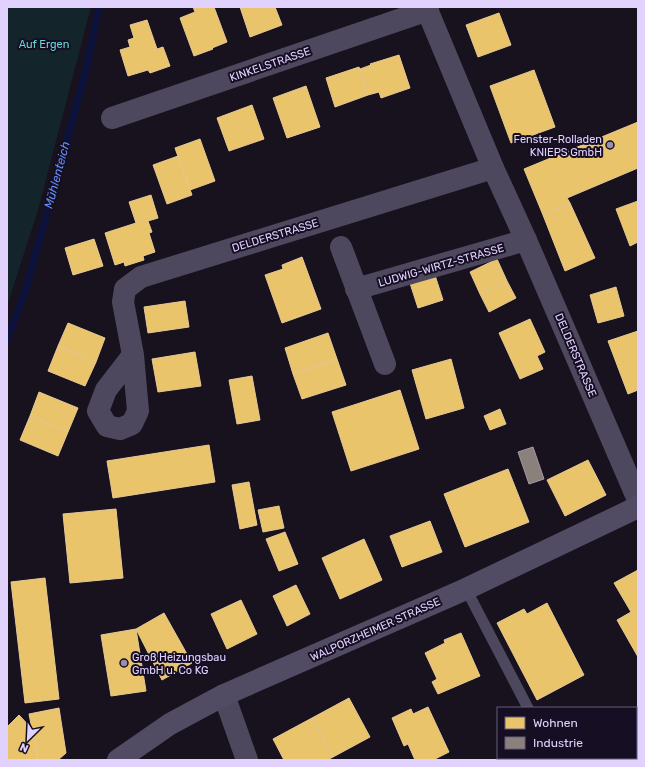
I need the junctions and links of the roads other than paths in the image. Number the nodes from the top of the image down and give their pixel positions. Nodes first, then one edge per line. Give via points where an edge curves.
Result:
1 (427, 8) edge
2 (112, 118) dead end
3 (493, 168) junction
4 (526, 240) junction
5 (341, 247) dead end
6 (356, 289) junction
7 (133, 355) dead end
8 (385, 364) dead end
9 (638, 500) edge
10 (638, 507) edge
11 (466, 589) junction
12 (224, 695) junction
13 (527, 707) edge
14 (118, 760) edge
15 (247, 760) edge

1 - 2 street, KINKELSTRASSE
1 - 3 street, DELDERSTRASSE
3 - 4 street, DELDERSTRASSE
3 - 7 street, DELDERSTRASSE via 141,277 125,289 123,302
4 - 6 street, LUDWIG-WIRTZ-STRASSE
4 - 9 street, DELDERSTRASSE
5 - 6 street
6 - 8 street
10 - 11 street, WALPORZHEIMER STRASSE
11 - 12 street, WALPORZHEIMER STRASSE
11 - 13 lane
12 - 14 street, WALPORZHEIMER STRASSE via 170,724
12 - 15 street

